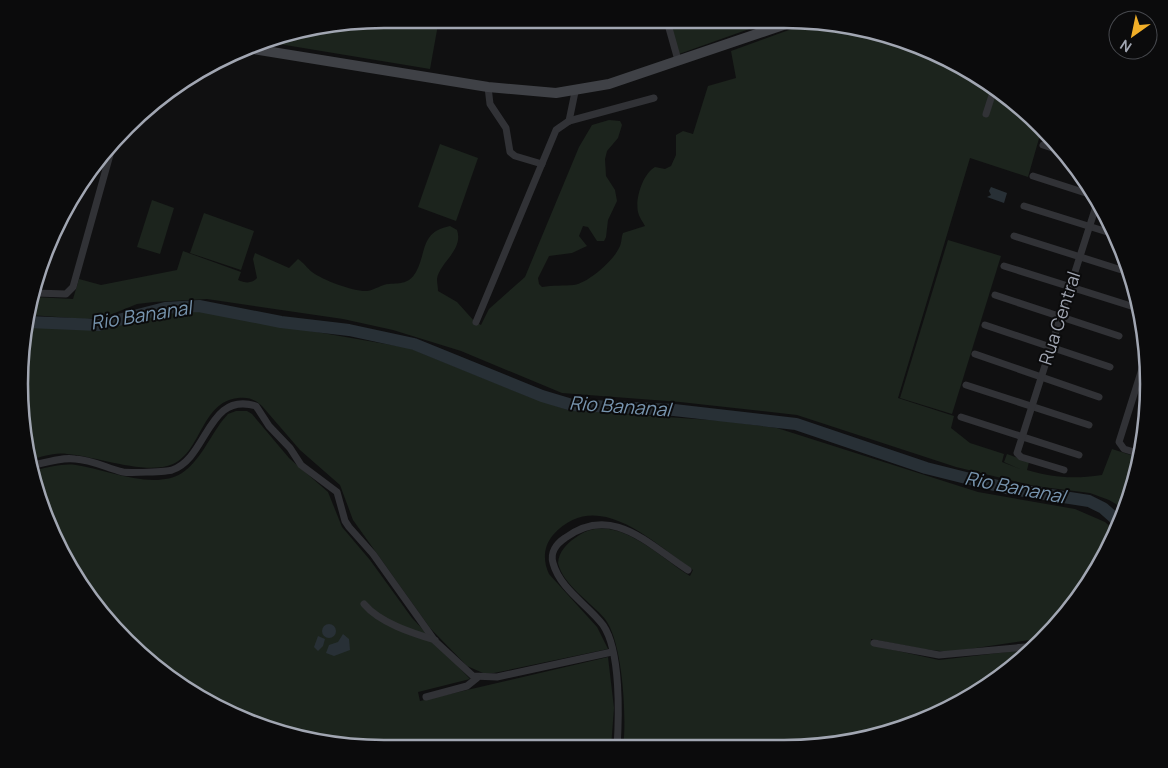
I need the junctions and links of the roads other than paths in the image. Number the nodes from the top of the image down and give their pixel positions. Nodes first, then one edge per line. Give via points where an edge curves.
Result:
1 (669, 28) edge
2 (774, 28) edge
3 (268, 46) edge
4 (678, 60) junction
5 (488, 87) junction
6 (575, 92) junction
7 (992, 95) edge
8 (654, 98) dead end
9 (986, 114) dead end
10 (569, 121) junction
11 (1043, 145) dead end
12 (1050, 147) edge
13 (111, 155) edge
14 (542, 164) junction
15 (1033, 176) dead end
16 (1084, 193) edge
17 (1024, 206) dead end
18 (1095, 209) edge
19 (1089, 226) junction
20 (1107, 233) edge
21 (1014, 236) dead end
22 (1079, 256) junction
23 (1004, 266) dead end
24 (1122, 270) edge
25 (1070, 286) junction
26 (40, 293) edge
27 (995, 295) dead end
28 (1131, 306) dead end
29 (1059, 316) junction
30 (476, 322) dead end
31 (985, 325) dead end
32 (1119, 336) dead end
33 (1050, 345) junction
34 (975, 354) dead end
35 (1110, 367) dead end
36 (1140, 374) edge
37 (1040, 376) junction
38 (966, 385) dead end
39 (1099, 397) dead end
40 (1031, 406) junction
41 (961, 417) dead end
42 (1089, 425) dead end
43 (1022, 438) junction
44 (1134, 452) edge
45 (1079, 455) dead end
46 (37, 465) edge
47 (1064, 470) dead end
48 (688, 570) dead end
49 (364, 604) dead end
50 (435, 641) junction
51 (874, 643) dead end
52 (1024, 647) edge
53 (612, 652) junction
54 (477, 678) junction
55 (426, 697) dead end
56 (618, 740) edge

1 - 4 street
2 - 4 main road
3 - 5 main road
4 - 6 main road
5 - 6 main road via 539,93
5 - 14 street via 490,104 508,132 510,152
6 - 10 street
7 - 9 street
8 - 10 street
10 - 14 street via 556,130
11 - 12 street
13 - 26 street via 73,287 66,294
14 - 30 street
15 - 16 street
17 - 19 street
18 - 19 street, Rua Central
19 - 20 street
19 - 22 street, Rua Central
21 - 22 street
22 - 24 street
22 - 25 street, Rua Central
23 - 25 street
25 - 28 street
25 - 29 street, Rua Central
27 - 29 street
29 - 32 street
29 - 33 street, Rua Central
31 - 33 street
33 - 35 street
33 - 37 street, Rua Central
34 - 37 street
36 - 44 street via 1119,442 1124,449
37 - 39 street
37 - 40 street, Rua Central
38 - 40 street
40 - 42 street
40 - 43 street, Rua Central
41 - 43 street
43 - 45 street
43 - 47 street via 1017,454
46 - 50 street via 72,458 95,461 127,473 171,470 184,464 191,456 220,413 236,404 256,406 301,465 337,492 349,528 373,554
48 - 53 street via 649,541 612,526 584,526 560,542 552,556 555,569 604,627
49 - 50 street via 406,630
50 - 54 street
51 - 52 street via 925,653 956,655
53 - 54 street via 497,677
53 - 56 street via 620,711
54 - 55 street via 467,686

